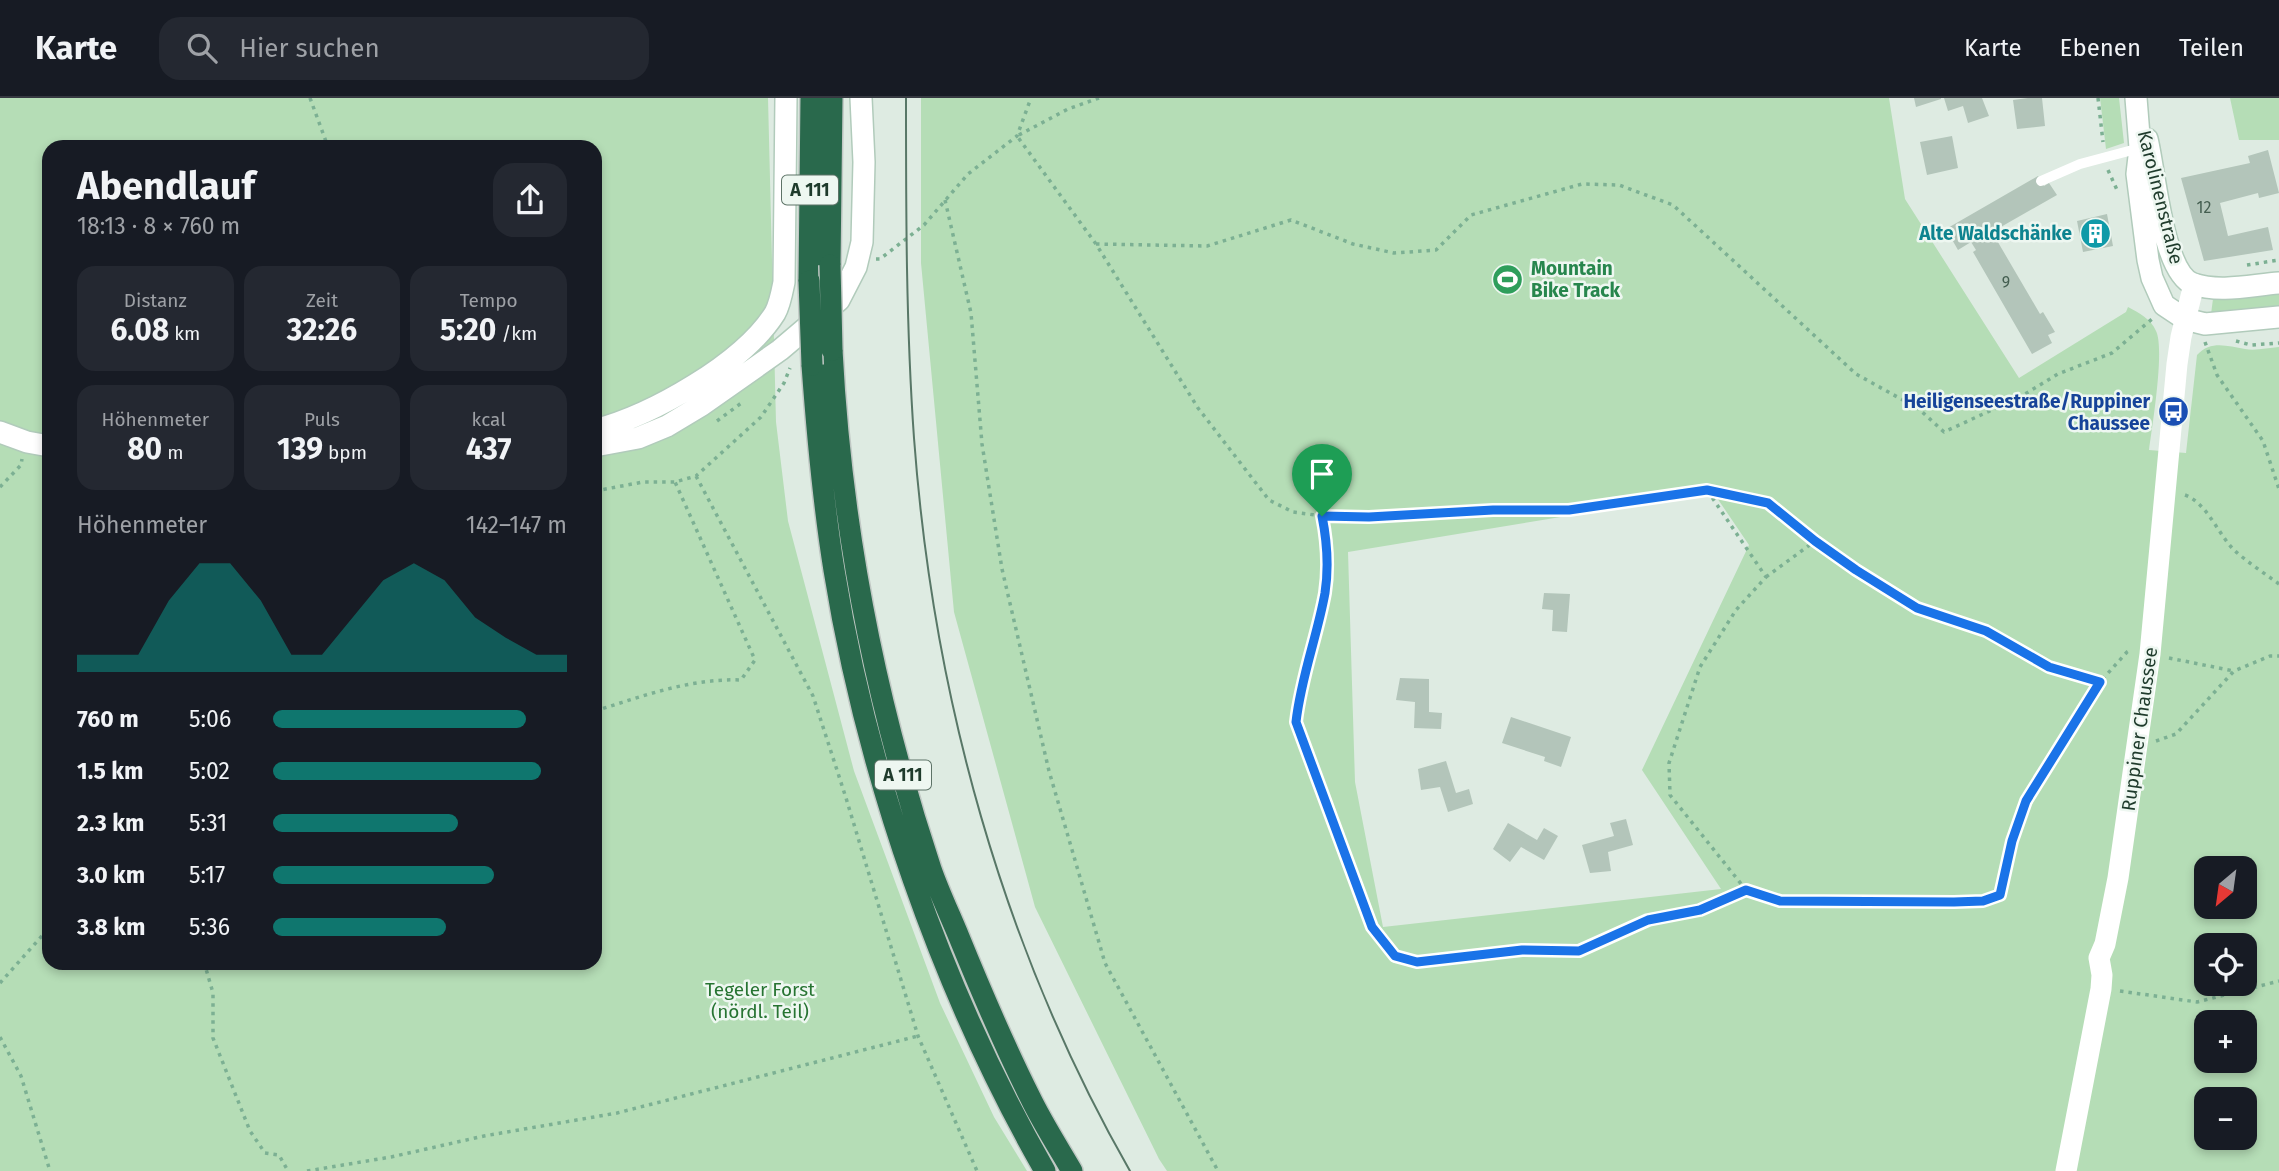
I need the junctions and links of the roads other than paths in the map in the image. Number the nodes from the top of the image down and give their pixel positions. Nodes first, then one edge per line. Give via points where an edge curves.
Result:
1 (786, 98) edge
2 (811, 98) edge
3 (832, 98) edge
4 (861, 98) edge
5 (2137, 100) edge
6 (2140, 148) junction
7 (2041, 181) dead end
8 (2279, 283) edge
9 (2194, 284) junction
10 (2279, 317) edge
11 (2185, 319) junction
12 (602, 428) edge
13 (0, 432) edge
14 (42, 445) edge
15 (602, 445) edge
16 (1045, 1171) edge
17 (1072, 1171) edge
18 (2066, 1171) edge

1 - 12 main road via 785,282 777,310 749,344 670,401
2 - 16 highway, A 111, bridge via 809,281 802,364 850,656 912,873 958,995
3 - 17 highway, A 111, bridge via 832,350 842,483 877,677 932,870 1030,1098
4 - 15 main road via 862,242 856,267 839,300 780,350 678,419 638,438
5 - 6 main road, Karolinenstraße
5 - 9 main road, Karolinenstraße via 2170,251 2181,275
6 - 7 lane via 2080,164
6 - 11 main road, Karolinenstraße via 2137,174 2152,278 2164,305
8 - 9 main road via 2219,288
9 - 11 main road, Ruppiner Chaussee
10 - 11 main road via 2205,324
11 - 18 main road, Ruppiner Chaussee via 2150,654 2118,878 2099,958 2101,989
13 - 14 main road

